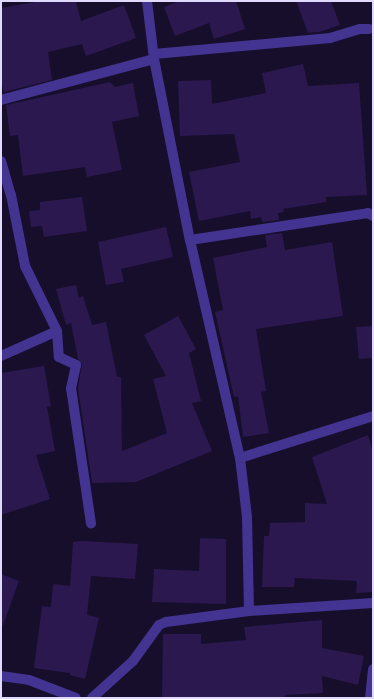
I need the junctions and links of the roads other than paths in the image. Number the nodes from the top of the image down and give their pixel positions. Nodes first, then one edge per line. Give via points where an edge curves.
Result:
1 (147, 1) edge
2 (369, 29) dead end
3 (154, 56) junction
4 (1, 100) edge
5 (1, 161) edge
6 (373, 216) edge
7 (190, 240) junction
8 (57, 331) junction
9 (1, 356) edge
10 (373, 416) edge
11 (240, 458) junction
12 (91, 524) dead end
13 (373, 604) edge
14 (249, 611) junction
15 (373, 669) edge
16 (1, 676) edge
17 (76, 698) edge
18 (92, 698) edge
19 (370, 698) edge

1 - 3 street
2 - 3 street via 360,29 330,38
3 - 4 street
3 - 7 street
5 - 8 street via 11,195 25,266
6 - 7 street via 368,212
7 - 11 street
8 - 9 street
8 - 12 street via 59,357 76,365 71,388
10 - 11 street
11 - 14 street via 247,517
13 - 14 street
14 - 18 street via 159,625 133,661
15 - 19 street
16 - 17 street via 29,680

